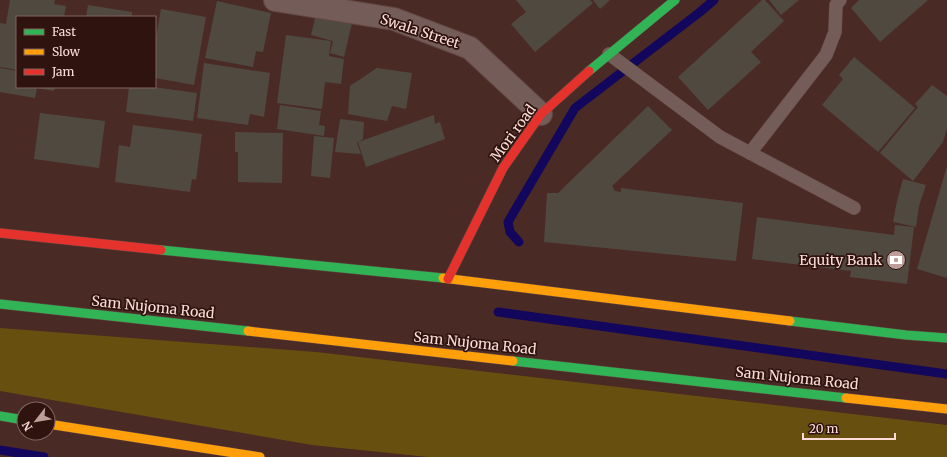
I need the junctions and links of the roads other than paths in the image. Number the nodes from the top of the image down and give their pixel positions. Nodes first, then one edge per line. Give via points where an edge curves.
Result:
1 (275, 0) edge
2 (674, 0) edge
3 (840, 0) edge
4 (609, 54) junction
5 (541, 114) junction
6 (750, 153) junction
7 (854, 208) dead end
8 (0, 233) edge
9 (448, 279) junction
10 (0, 304) edge
11 (947, 338) edge
12 (947, 409) edge
13 (0, 416) edge
14 (16, 419) edge
15 (56, 425) edge
16 (260, 457) edge

1 - 5 street, Swala Street via 394,19 470,48
2 - 4 street, Mori road
3 - 6 lane via 836,5 835,32 826,55
4 - 5 street, Mori road
4 - 6 lane via 720,138
5 - 9 street, Mori road via 503,168
6 - 7 lane
8 - 9 street
9 - 11 street
10 - 12 street, Sam Nujoma Road
13 - 14 street
15 - 16 street

